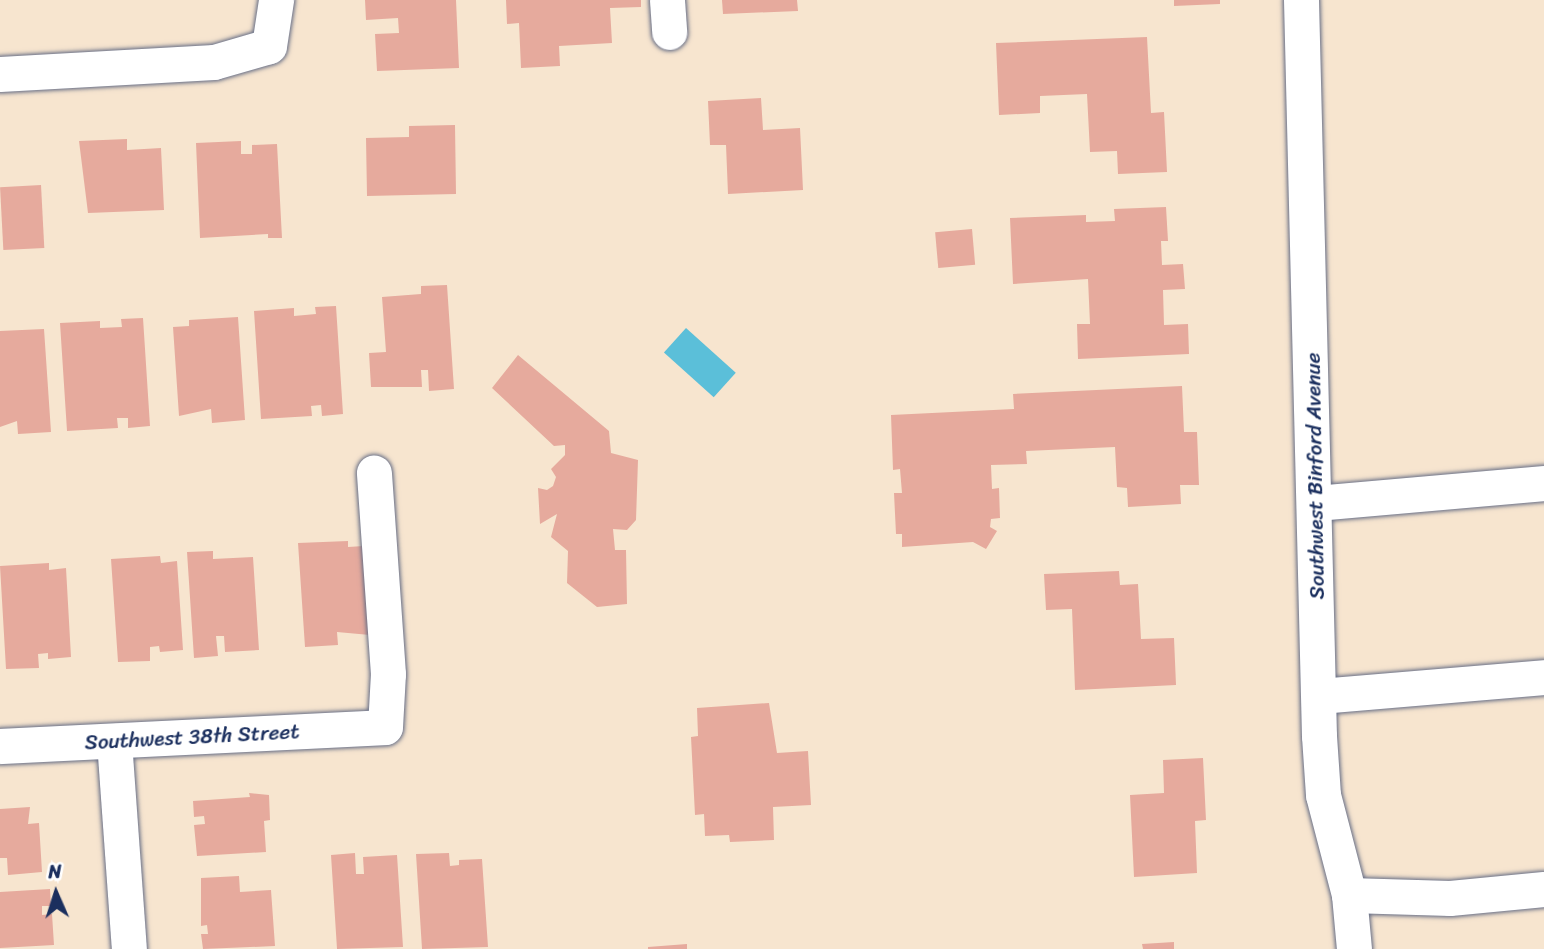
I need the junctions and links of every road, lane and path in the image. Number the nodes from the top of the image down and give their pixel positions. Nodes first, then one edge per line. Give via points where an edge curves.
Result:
1 (276, 0) edge
2 (1301, 0) edge
3 (0, 75) edge
4 (374, 472) dead end
5 (1544, 484) edge
6 (1316, 503) junction
7 (1544, 677) edge
8 (1319, 696) junction
9 (114, 741) junction
10 (0, 746) edge
11 (1544, 889) edge
12 (1349, 895) junction
13 (130, 949) edge
14 (1354, 949) edge

1 - 3 street via 269,46 214,62
2 - 6 street, Southwest Binford Avenue
4 - 9 street, Southwest 38th Street via 388,674 384,727
5 - 6 street
6 - 8 street, Southwest Binford Avenue
7 - 8 street
8 - 12 street, Southwest Binford Avenue via 1323,795
9 - 10 street, Southwest 38th Street
9 - 13 street
11 - 12 street via 1450,898
12 - 14 street, Southwest Binford Avenue

